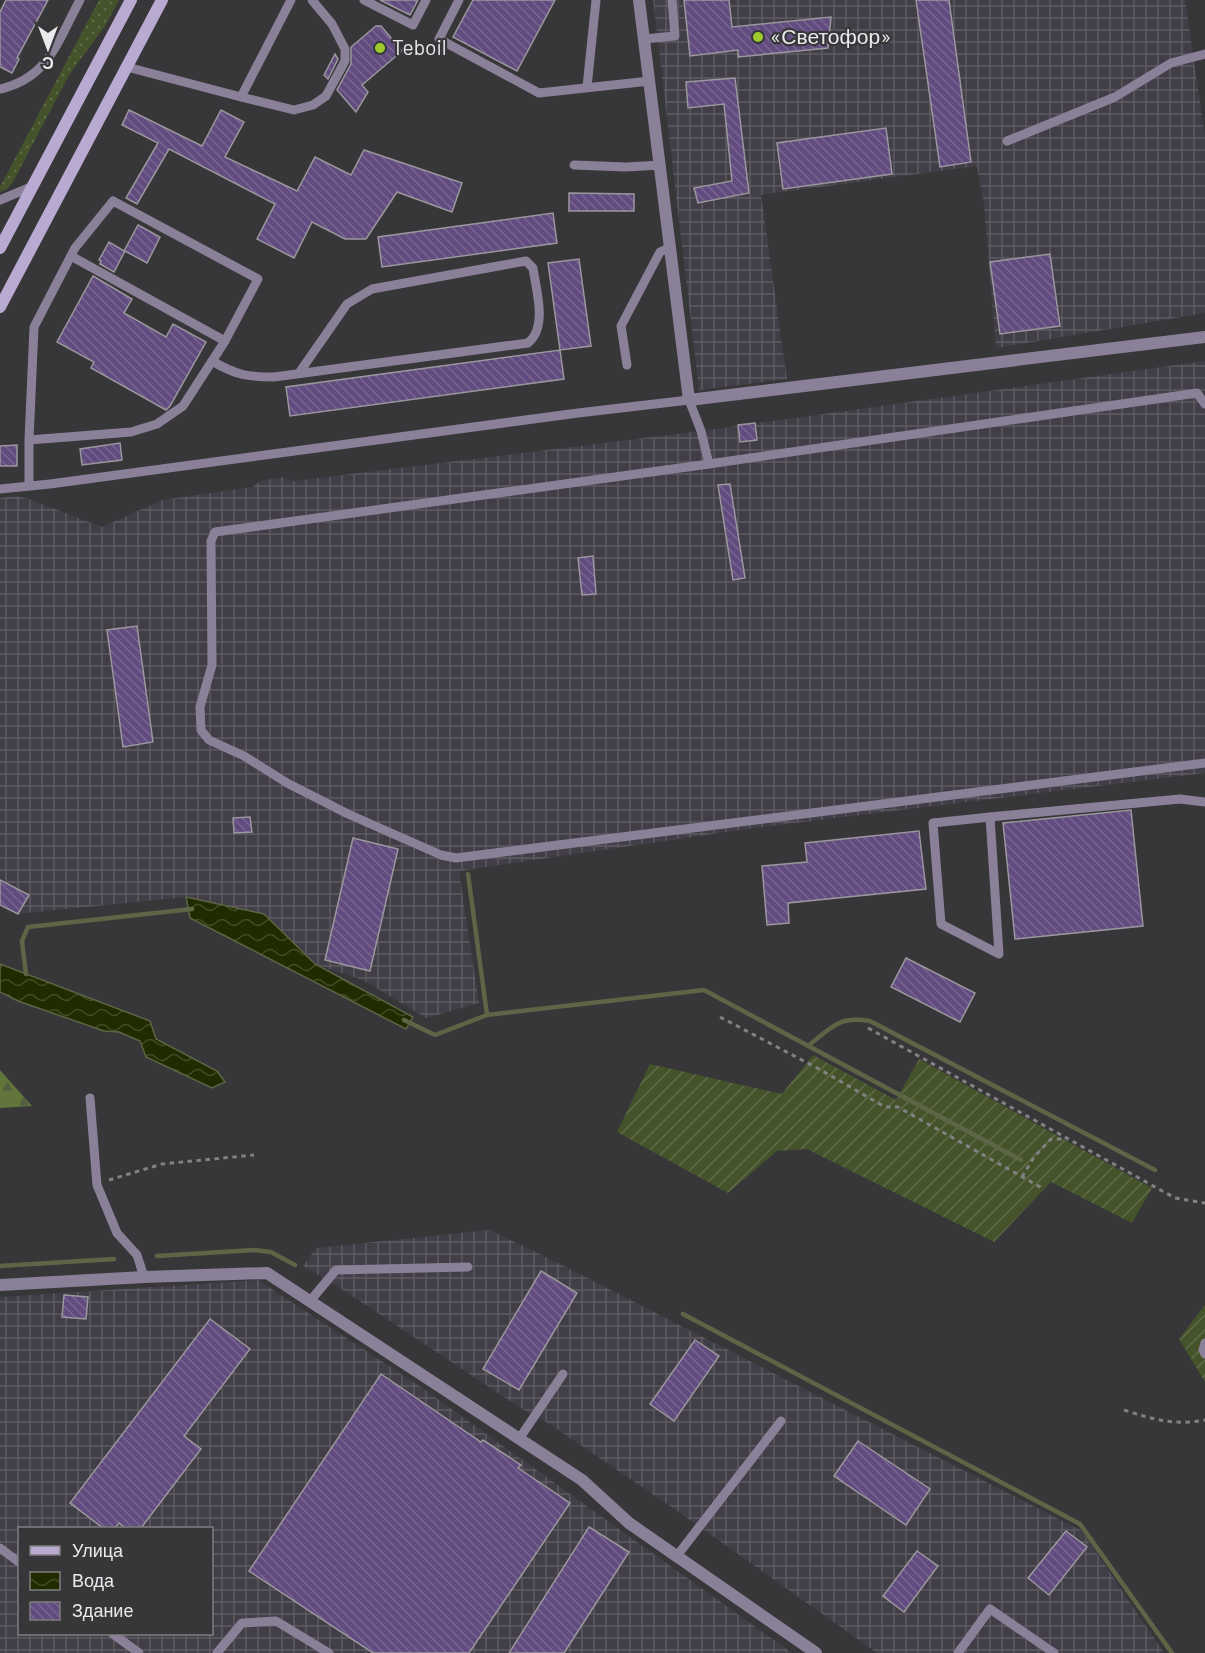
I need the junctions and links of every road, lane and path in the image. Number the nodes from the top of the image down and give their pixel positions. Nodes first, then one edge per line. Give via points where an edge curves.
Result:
1 (79, 0) edge
2 (130, 0) edge
3 (162, 0) edge
4 (291, 0) edge
5 (312, 0) edge
6 (364, 0) edge
7 (426, 0) edge
8 (459, 0) edge
9 (596, 0) edge
10 (639, 0) edge
11 (672, 0) edge
12 (644, 39) junction
13 (1205, 54) edge
14 (127, 67) junction
15 (650, 81) junction
16 (587, 87) junction
17 (0, 88) edge
18 (241, 97) junction
19 (1007, 141) dead end
20 (574, 165) dead end
21 (661, 165) junction
22 (31, 187) junction
23 (0, 200) edge
24 (671, 247) junction
25 (0, 248) edge
26 (71, 256) junction
27 (0, 307) edge
28 (1205, 337) edge
29 (225, 341) junction
30 (212, 361) junction
31 (627, 365) dead end
32 (299, 373) junction
33 (689, 400) junction
34 (1205, 404) edge
35 (29, 440) junction
36 (709, 464) junction
37 (29, 486) junction
38 (0, 489) edge
39 (1205, 763) edge
40 (1205, 802) edge
41 (990, 817) junction
42 (720, 1017) dead end
43 (868, 1028) dead end
44 (90, 1098) dead end
45 (1068, 1139) junction
46 (254, 1155) dead end
47 (1022, 1177) junction
48 (97, 1185) junction
49 (1042, 1188) dead end
50 (1205, 1203) edge
51 (468, 1267) dead end
52 (144, 1277) junction
53 (0, 1285) edge
54 (310, 1301) junction
55 (1205, 1343) edge
56 (1205, 1354) edge
57 (563, 1374) dead end
58 (1124, 1410) dead end
59 (1205, 1420) edge
60 (781, 1421) dead end
61 (519, 1438) junction
62 (0, 1548) edge
63 (676, 1557) junction
64 (18, 1562) edge
65 (114, 1635) edge
66 (139, 1653) edge
67 (217, 1653) edge
68 (329, 1653) edge
69 (816, 1653) edge
70 (958, 1653) edge
71 (1054, 1653) edge

1 - 17 lane via 47,62 34,76
2 - 22 main road
3 - 14 main road
4 - 18 lane
5 - 18 lane via 332,24 345,49 345,61 326,96 313,105 294,110
6 - 7 lane via 413,25
8 - 16 lane via 439,39 539,93
9 - 16 lane
10 - 12 street
11 - 12 lane via 675,36
12 - 15 street
13 - 19 lane via 1171,63 1115,97
14 - 18 lane
14 - 27 main road
15 - 16 lane
15 - 21 street
20 - 21 lane
21 - 24 street
22 - 23 lane
22 - 25 main road
24 - 31 lane via 660,252 621,326
24 - 33 street
26 - 29 lane
26 - 29 lane via 113,201 258,279
26 - 35 lane via 34,327
28 - 33 street
29 - 30 lane
30 - 32 lane via 232,373 248,376
30 - 35 lane via 183,406 157,424 130,432
32 - 32 lane via 528,343 535,337 540,322 533,268 526,261 372,289 347,304
33 - 36 lane
33 - 37 lane
34 - 36 lane via 1197,393
35 - 37 lane
36 - 39 lane via 215,532 211,541 212,665 200,707 201,730 209,740 328,804 441,855 456,858
37 - 38 lane
40 - 41 lane via 1180,799
41 - 41 lane via 992,851 999,954 941,924 933,823
42 - 47 path via 885,1107 898,1107
43 - 45 path
44 - 48 lane
45 - 47 path via 1051,1139
45 - 50 path via 1175,1198
46 - 48 path via 162,1164
47 - 49 path
48 - 52 lane via 117,1233 137,1255
51 - 54 lane via 336,1270
52 - 53 street
52 - 54 street via 267,1273
54 - 61 street
55 - 56 lane
57 - 61 lane
58 - 59 path via 1158,1422
60 - 63 lane
61 - 63 street via 582,1480 629,1523
62 - 64 lane
63 - 69 street
65 - 66 lane
67 - 68 lane via 242,1623 276,1621
70 - 71 lane via 990,1609

